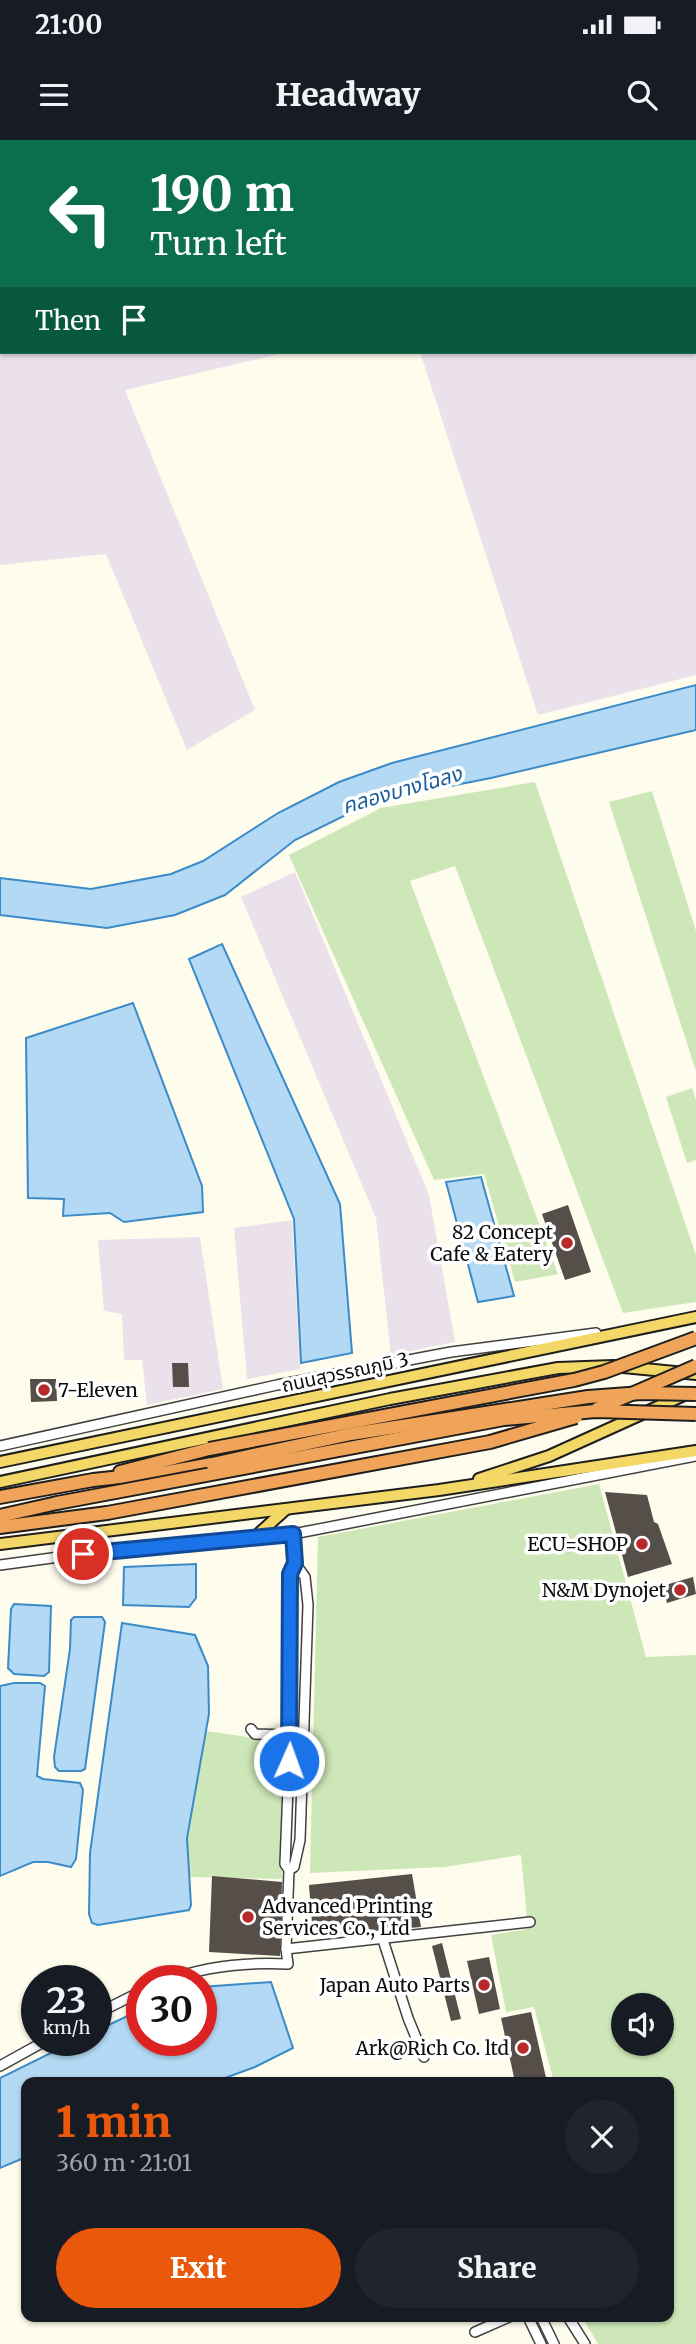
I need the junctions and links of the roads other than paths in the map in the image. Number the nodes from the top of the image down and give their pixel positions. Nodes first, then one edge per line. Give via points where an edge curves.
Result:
1 (696, 1317) edge
2 (664, 1324) junction
3 (696, 1338) edge
4 (696, 1366) edge
5 (696, 1374) edge
6 (696, 1392) edge
7 (696, 1414) edge
8 (0, 1446) edge
9 (696, 1453) edge
10 (0, 1462) edge
11 (93, 1480) junction
12 (0, 1482) edge
13 (439, 1490) junction
14 (0, 1497) edge
15 (286, 1509) junction
16 (0, 1516) edge
17 (0, 1527) edge
18 (293, 1534) junction
19 (254, 1538) junction
20 (0, 1544) edge
21 (295, 1563) junction
22 (0, 1565) edge
23 (251, 1729) dead end
24 (290, 1735) junction
25 (289, 1870) junction
26 (530, 1922) dead end
27 (383, 1940) junction
28 (286, 1949) junction
29 (217, 1966) edge
30 (21, 2054) edge
31 (424, 2057) dead end
32 (0, 2066) edge
33 (498, 2322) edge
34 (530, 2322) edge
35 (543, 2322) edge
36 (571, 2322) edge
37 (475, 2332) dead end
38 (541, 2344) edge
39 (554, 2344) edge
40 (585, 2344) edge

1 - 2 main road, ถนนสุวรรณภูมิ 3
2 - 8 street via 451,1352 87,1424
2 - 10 main road, ถนนสุวรรณภูมิ 3
3 - 11 highway, bridge via 574,1380 209,1449
4 - 17 highway, bridge via 602,1408 490,1441 164,1504
5 - 12 main road, bridge via 614,1366 558,1368
6 - 11 highway, bridge via 588,1397 351,1434 168,1472
6 - 13 main road via 549,1456
7 - 16 highway, bridge via 596,1411 504,1419
9 - 13 main road
9 - 18 street via 628,1471
11 - 14 highway
13 - 15 main road
15 - 19 main road
15 - 20 main road
18 - 19 street
18 - 21 street
19 - 22 street
21 - 24 street via 290,1574
21 - 25 street via 305,1577 309,1605 300,1840 294,1867
23 - 24 street via 255,1734
24 - 25 street via 285,1864
25 - 28 street
26 - 27 street
27 - 28 street
27 - 31 street
28 - 29 street via 288,1964
30 - 32 street
33 - 37 street
34 - 38 street
35 - 39 street
36 - 40 street

